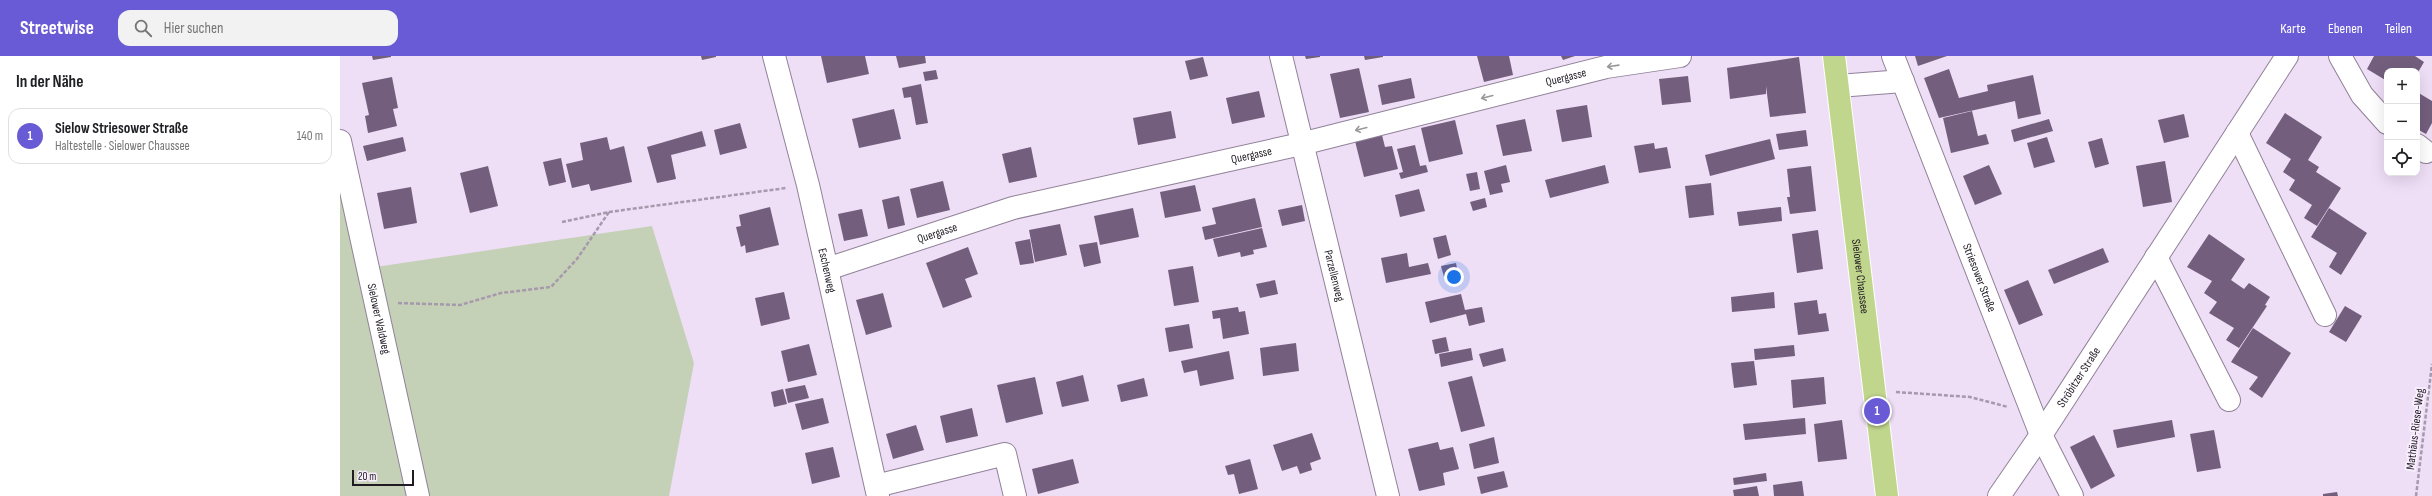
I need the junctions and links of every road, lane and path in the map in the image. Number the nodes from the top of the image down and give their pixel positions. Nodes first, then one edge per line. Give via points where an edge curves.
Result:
1 (774, 56) edge
2 (1281, 56) edge
3 (1680, 56) edge
4 (1834, 56) edge
5 (1893, 56) edge
6 (2287, 56) edge
7 (2340, 56) edge
8 (1903, 81) junction
9 (1838, 86) junction
10 (2384, 120) edge
11 (2237, 133) junction
12 (340, 141) edge
13 (1301, 144) junction
14 (808, 185) junction
15 (608, 212) junction
16 (562, 222) dead end
17 (2156, 257) junction
18 (827, 269) junction
19 (375, 302) junction
20 (2325, 315) dead end
21 (2432, 364) edge
22 (1875, 392) junction
23 (2229, 400) dead end
24 (2033, 414) junction
25 (2041, 435) junction
26 (877, 491) edge
27 (418, 496) edge
28 (1015, 496) edge
29 (1388, 496) edge
30 (1887, 496) edge
31 (1999, 496) edge
32 (2072, 496) edge
33 (2416, 496) edge

1 - 14 street, Eschenweg
2 - 13 street, Parzellenweg
3 -> 13 street, Quergasse via 1606,67
4 - 9 main road, Sielower Chaussee
5 - 8 street, Striesower Straße
6 - 11 street, Ströbitzer Straße
7 - 10 street via 2362,95
8 - 9 street
8 - 24 street, Striesower Straße
9 - 22 main road, Sielower Chaussee
11 - 17 street, Ströbitzer Straße
11 - 20 street
12 - 19 street, Sielower Waldweg
13 - 18 street, Quergasse via 1013,208
13 - 29 street, Parzellenweg
14 - 15 path
14 - 18 street, Eschenweg
15 - 16 path
15 - 19 path via 577,259 551,287 501,293 460,305
17 - 23 street
17 - 25 street, Ströbitzer Straße
18 - 26 street, Eschenweg
19 - 27 street, Sielower Waldweg
21 - 33 path, Mathäus-Riese-Weg
22 - 24 path via 1970,397
22 - 30 main road, Sielower Chaussee
24 - 25 street, Striesower Straße
25 - 31 street, Ströbitzer Straße
25 - 32 street, Striesower Straße
26 - 28 street, Eschenweg via 1005,454

